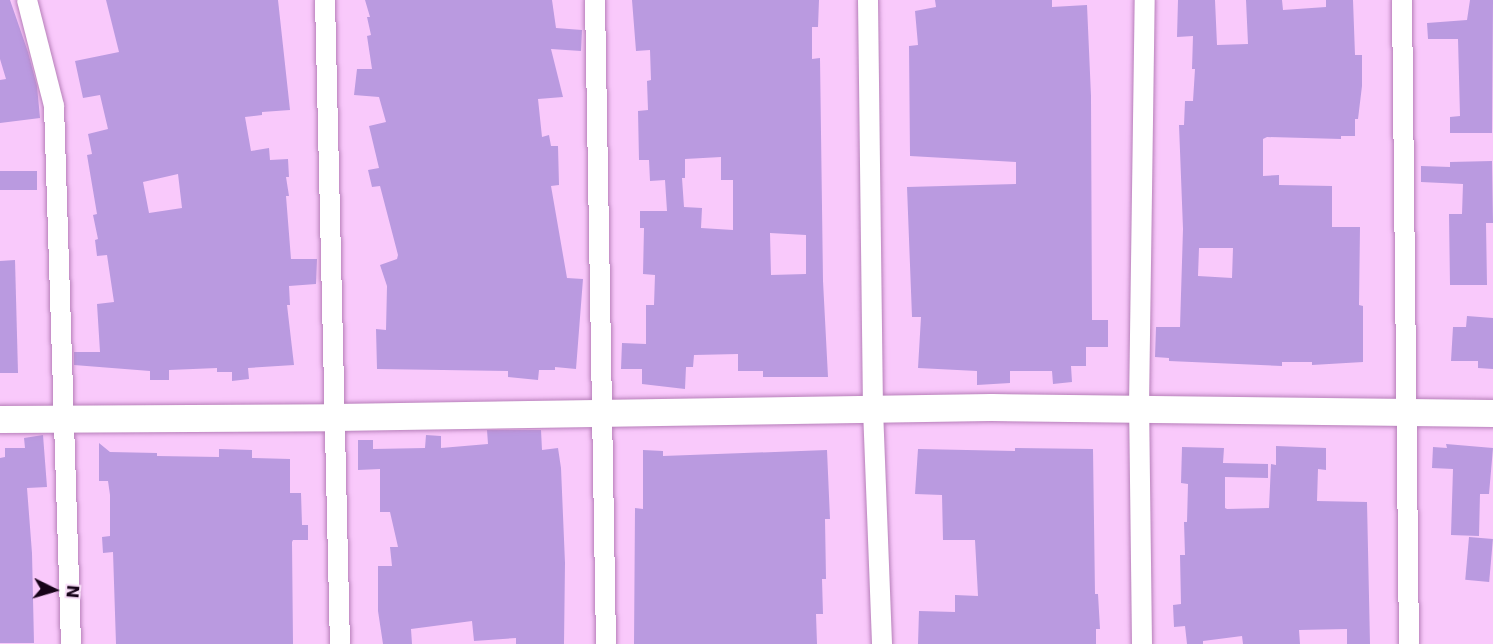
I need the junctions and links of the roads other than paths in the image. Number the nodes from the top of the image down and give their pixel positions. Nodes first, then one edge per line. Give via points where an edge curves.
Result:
1 (27, 0) edge
2 (325, 0) edge
3 (595, 0) edge
4 (868, 0) edge
5 (1145, 0) edge
6 (1402, 0) edge
7 (1139, 408) junction
8 (873, 409) junction
9 (1493, 413) edge
10 (602, 414) junction
11 (1406, 414) junction
12 (63, 417) junction
13 (334, 417) junction
14 (0, 418) edge
15 (71, 644) edge
16 (340, 644) edge
17 (606, 644) edge
18 (882, 644) edge
19 (1142, 644) edge
20 (1409, 644) edge

1 - 12 street via 54,106
2 - 13 street
3 - 10 street
4 - 8 street
5 - 7 street
6 - 11 street
7 - 8 main road
7 - 11 main road
7 - 19 street
8 - 10 main road
8 - 18 street
9 - 11 main road
10 - 13 main road
10 - 17 street
11 - 20 street
12 - 13 main road
12 - 14 main road
12 - 15 street
13 - 16 street

